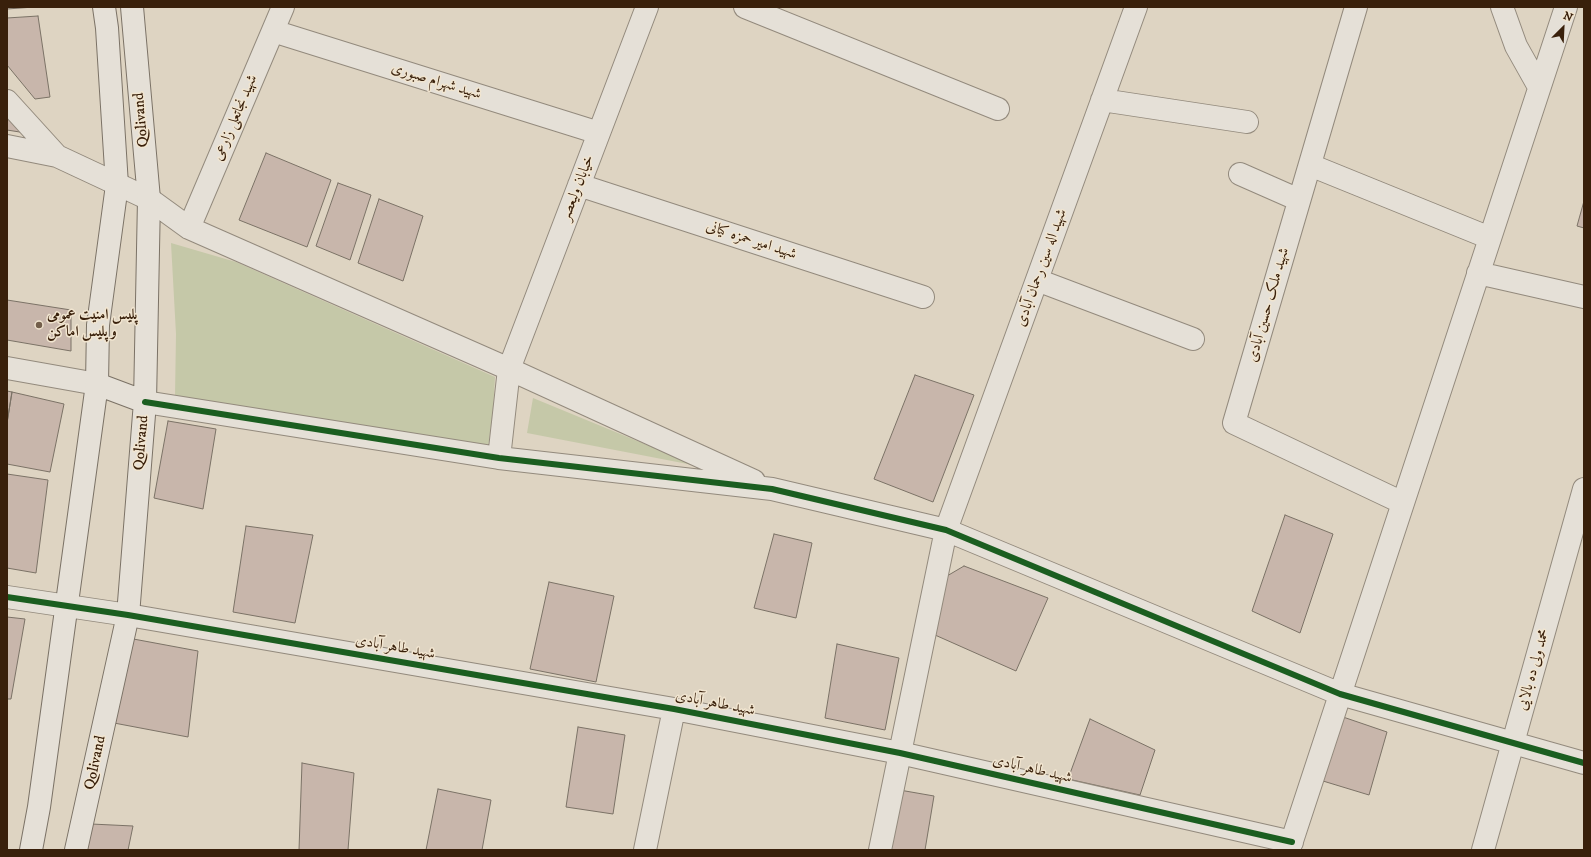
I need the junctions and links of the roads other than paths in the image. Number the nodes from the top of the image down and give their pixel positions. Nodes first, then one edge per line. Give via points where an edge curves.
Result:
1 (104, 7) edge
2 (132, 7) edge
3 (283, 7) edge
4 (647, 7) edge
5 (745, 7) edge
6 (1136, 7) edge
7 (1356, 7) edge
8 (1502, 7) edge
9 (1566, 7) edge
10 (273, 31) junction
11 (1539, 87) junction
12 (1102, 100) junction
13 (7, 101) edge
14 (998, 109) dead end
15 (1247, 122) dead end
16 (599, 133) junction
17 (7, 146) edge
18 (57, 156) junction
19 (1310, 165) junction
20 (1240, 174) dead end
21 (117, 185) junction
22 (579, 185) junction
23 (149, 199) junction
24 (1299, 200) junction
25 (189, 228) junction
26 (1490, 238) junction
27 (1478, 273) junction
28 (1037, 280) junction
29 (922, 297) dead end
30 (1584, 297) edge
31 (1193, 339) dead end
32 (7, 368) edge
33 (509, 369) junction
34 (97, 384) junction
35 (145, 402) junction
36 (499, 458) junction
37 (772, 489) junction
38 (1584, 489) edge
39 (1403, 503) junction
40 (946, 530) junction
41 (7, 597) edge
42 (66, 605) junction
43 (128, 615) junction
44 (1340, 694) junction
45 (674, 709) junction
46 (1513, 743) junction
47 (900, 753) junction
48 (1584, 763) edge
49 (1290, 846) edge
50 (31, 850) edge
51 (76, 850) edge
52 (644, 850) edge
53 (880, 850) edge
54 (1483, 850) edge

1 - 21 street, Qolivand
2 - 23 street, Qolivand
3 - 10 street, شهید نجاتعلی زارعی
4 - 16 street, خیابان ولیعصر
5 - 14 street
6 - 12 street, شهید اله سین رحمان آبادی
7 - 19 street, شهید ملک حسین آبادی
8 - 11 street via 1516,46
9 - 11 street
10 - 16 street, شهید شهرام صبوری
10 - 25 street, شهید نجاتعلی زارعی
11 - 26 street
12 - 15 street
12 - 28 street, شهید اله سین رحمان آبادی
13 - 18 street
16 - 22 street, خیابان ولیعصر
17 - 18 street
18 - 21 street
19 - 24 street, شهید ملک حسین آبادی
19 - 26 street
20 - 24 street
21 - 23 street
21 - 34 street, Qolivand via 98,325
22 - 29 street, شهید امیر حمزه کیانی
22 - 33 street, خیابان ولیعصر
23 - 25 street
23 - 35 street, Qolivand
24 - 39 street, شهید ملک حسین آبادی via 1234,422
25 - 33 street
26 - 27 street
27 - 30 street
27 - 39 street
28 - 31 street
28 - 40 street, شهید اله سین رحمان آبادی
32 - 34 street
33 - 36 street, خیابان ولیعصر
33 - 37 street
34 - 35 street
34 - 42 street, Qolivand
35 - 36 street
35 - 43 street, Qolivand
36 - 37 street
37 - 40 street
38 - 46 street, محمد ولی ده بالایی
39 - 44 street
40 - 44 street
40 - 47 street, شهید اله سین رحمان آبادی
41 - 42 street, شهید طاهر آبادی
42 - 43 street, شهید طاهر آبادی
42 - 50 street, Qolivand
43 - 45 street, شهید طاهر آبادی
43 - 51 street, Qolivand
44 - 46 street
44 - 49 street
45 - 47 street, شهید طاهر آبادی
45 - 52 street
46 - 48 street
46 - 54 street, محمد ولی ده بالایی
47 - 49 street, شهید طاهر آبادی
47 - 53 street, شهید اله سین رحمان آبادی

